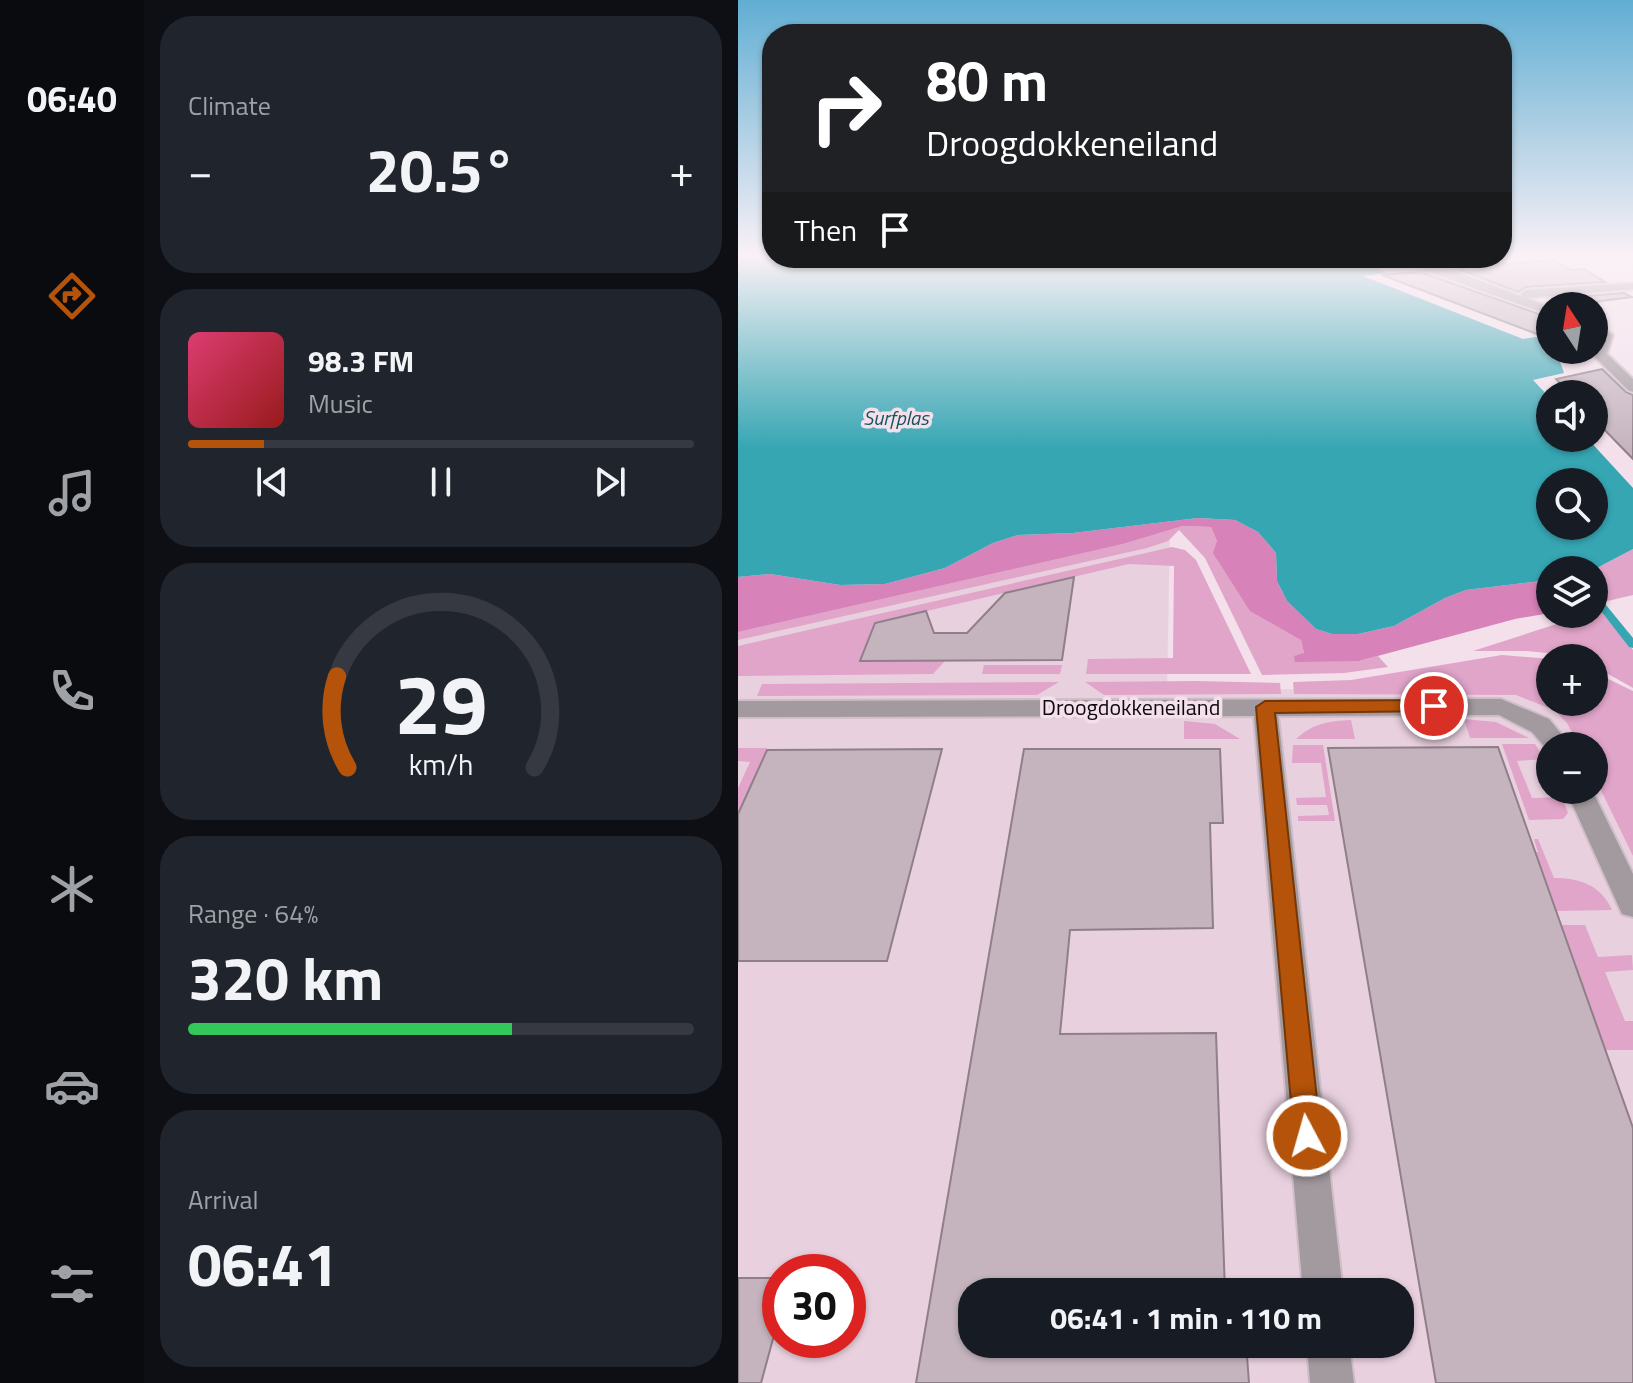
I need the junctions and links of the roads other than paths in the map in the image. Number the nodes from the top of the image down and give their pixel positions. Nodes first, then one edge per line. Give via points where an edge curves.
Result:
1 (1608, 363) edge
2 (1633, 387) edge
3 (1265, 707) junction
4 (738, 709) edge
5 (1549, 732) edge
6 (1586, 804) edge
7 (1633, 905) edge
8 (1322, 1278) edge
9 (1329, 1358) edge
10 (1332, 1383) edge

1 - 2 street
3 - 4 street, Droogdokkeneiland
3 - 5 street, Droogdokkeneiland via 1501,707 1533,718
3 - 8 street
6 - 7 street
9 - 10 street

